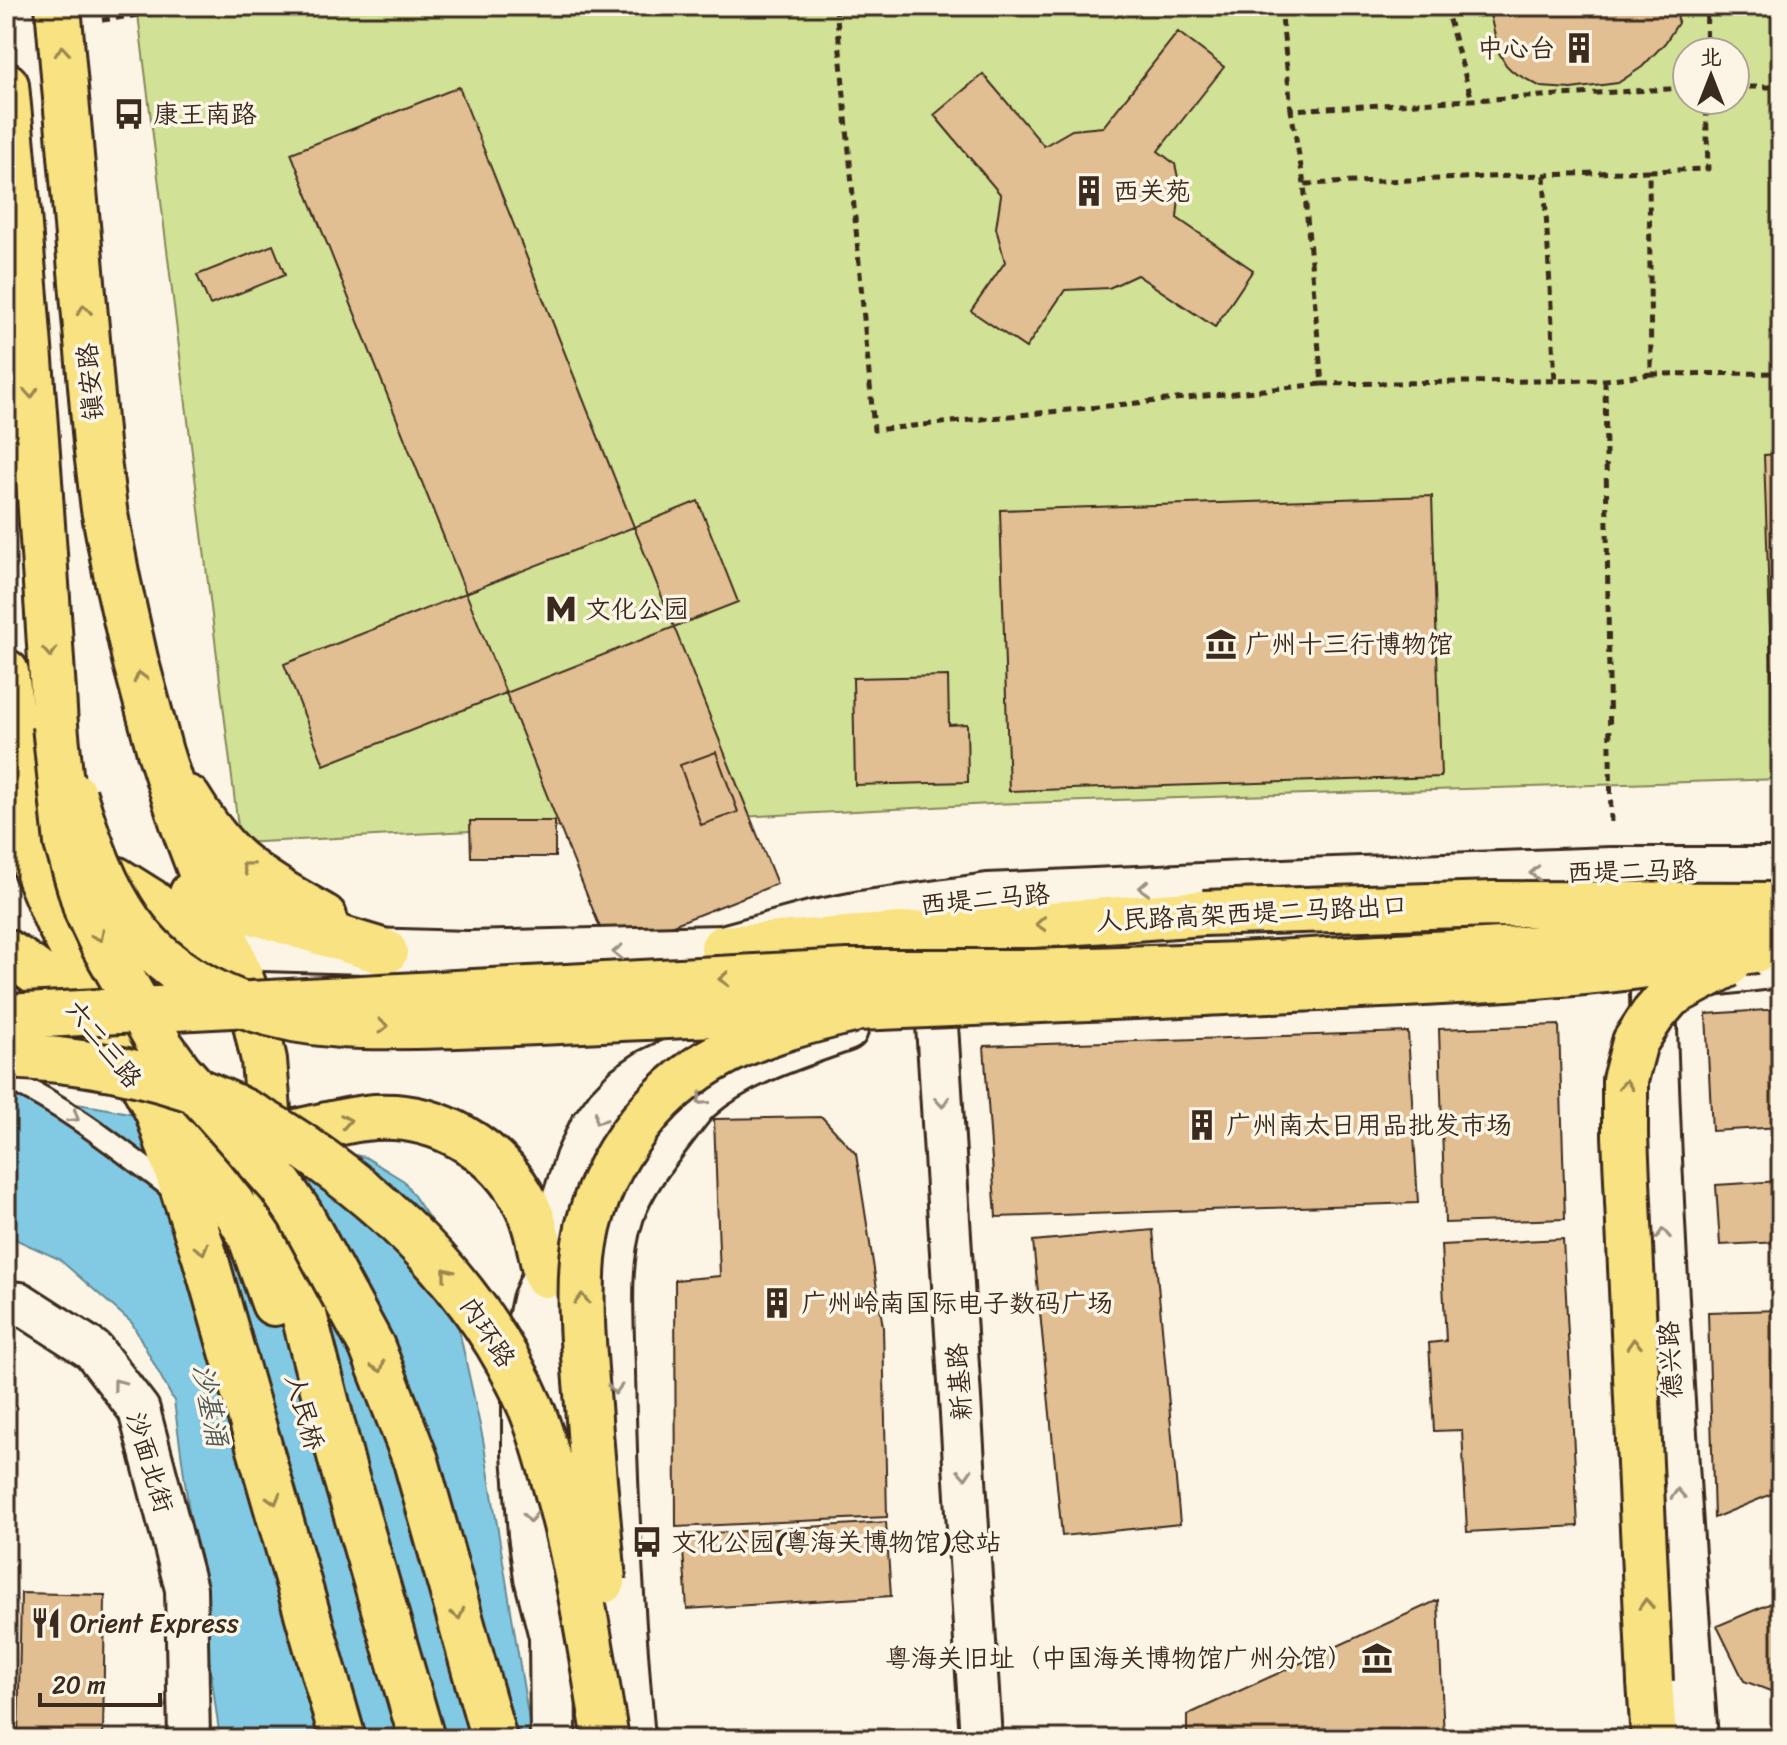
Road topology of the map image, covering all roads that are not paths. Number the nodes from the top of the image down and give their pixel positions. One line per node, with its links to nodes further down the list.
1 (59, 15): 5 (main road, 镇安路, one-way to 1)
2 (6, 85): 4 (main road, one-way to 4)
3 (6, 672): 6 (main road)
4 (55, 725): 21 (main road, one-way to 21, bridge); 29 (main road, one-way to 29, bridge)
5 (160, 752): 9 (main road, 人民桥); 17 (main road, one-way to 5)
6 (20, 860): 9 (main road); 13 (main road); 25 (main road)
7 (1781, 870): 14 (main road, 西堤二马路, one-way to 14)
8 (1781, 881): 11 (main road)
9 (211, 899): 13 (main road, 人民桥); 17 (main road)
10 (1781, 905): 14 (main road, 人民路高架西堤二马路出口, one-way to 14, bridge)
11 (1557, 927): 14 (main road); 19 (main road)
12 (1781, 930): 20 (main road, one-way to 20, bridge)
13 (214, 946): 17 (main road, 西堤二马路); 25 (main road); 26 (main road, 人民桥)
14 (723, 948): 17 (main road, 西堤二马路, one-way to 17)
15 (1781, 948): 21 (main road, bridge); 41 (main road, one-way to 15, bridge)
16 (6, 952): 25 (main road, 六二三路)
17 (385, 952)
18 (1781, 965): 19 (main road)
19 (1653, 980): 22 (main road); 42 (main road, 德兴路, one-way to 19)
20 (6, 1017): 29 (main road, bridge)
21 (850, 1020): 22 (main road); 28 (main road, one-way to 28); 38 (main road, one-way to 21, bridge); 39 (street, one-way to 39)
22 (937, 1025): 40 (street, 新基路, one-way to 40)
23 (6, 1056): 37 (main road, 内环路, one-way to 23, bridge)
24 (6, 1078): 27 (lane, one-way to 27)
25 (158, 1112): 27 (main road, 人民桥)
26 (270, 1137): 28 (main road, one-way to 28); 34 (main road, 人民桥)
27 (190, 1181): 32 (main road, one-way to 32); 33 (main road, 人民桥)
28 (546, 1275): 36 (main road)
29 (345, 1297): 35 (main road, one-way to 35)
30 (6, 1302): 31 (street, 沙面北街, one-way to 30)
31 (189, 1739)
32 (343, 1739)
33 (399, 1739)
34 (422, 1739)
35 (494, 1739)
36 (553, 1739)
37 (606, 1739)
38 (617, 1739)
39 (634, 1739)
40 (981, 1739)
41 (1654, 1739)
42 (1695, 1739)

